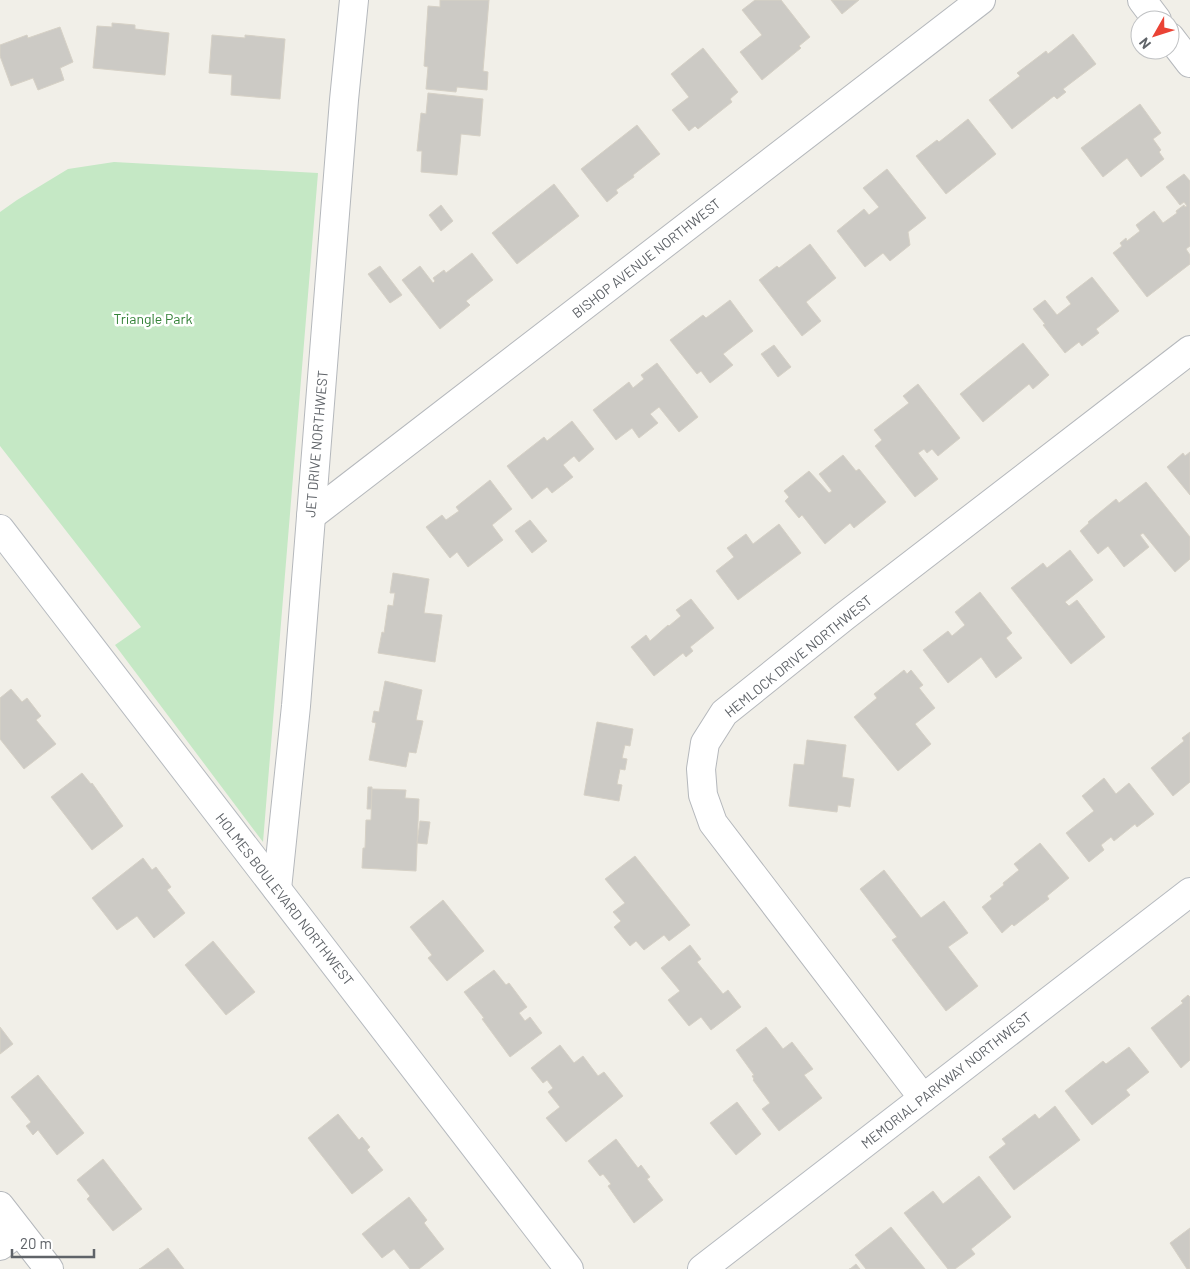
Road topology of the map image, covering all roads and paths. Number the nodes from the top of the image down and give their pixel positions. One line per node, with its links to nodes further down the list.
1 (354, 0): 6 (street, JET DRIVE NORTHWEST)
2 (981, 0): 6 (street, BISHOP AVENUE NORTHWEST)
3 (1180, 50): 4 (street)
4 (1190, 63)
5 (1190, 350): 10 (street, HEMLOCK DRIVE NORTHWEST)
6 (310, 516): 8 (street, JET DRIVE NORTHWEST)
7 (0, 529): 8 (street, HOLMES BOULEVARD NORTHWEST)
8 (277, 889): 14 (street, HOLMES BOULEVARD NORTHWEST)
9 (1190, 892): 10 (street, MEMORIAL PARKWAY NORTHWEST)
10 (923, 1098): 15 (street, MEMORIAL PARKWAY NORTHWEST)
11 (0, 1206): 12 (street)
12 (10, 1238): 13 (street)
13 (49, 1269)
14 (569, 1269)
15 (702, 1269)

